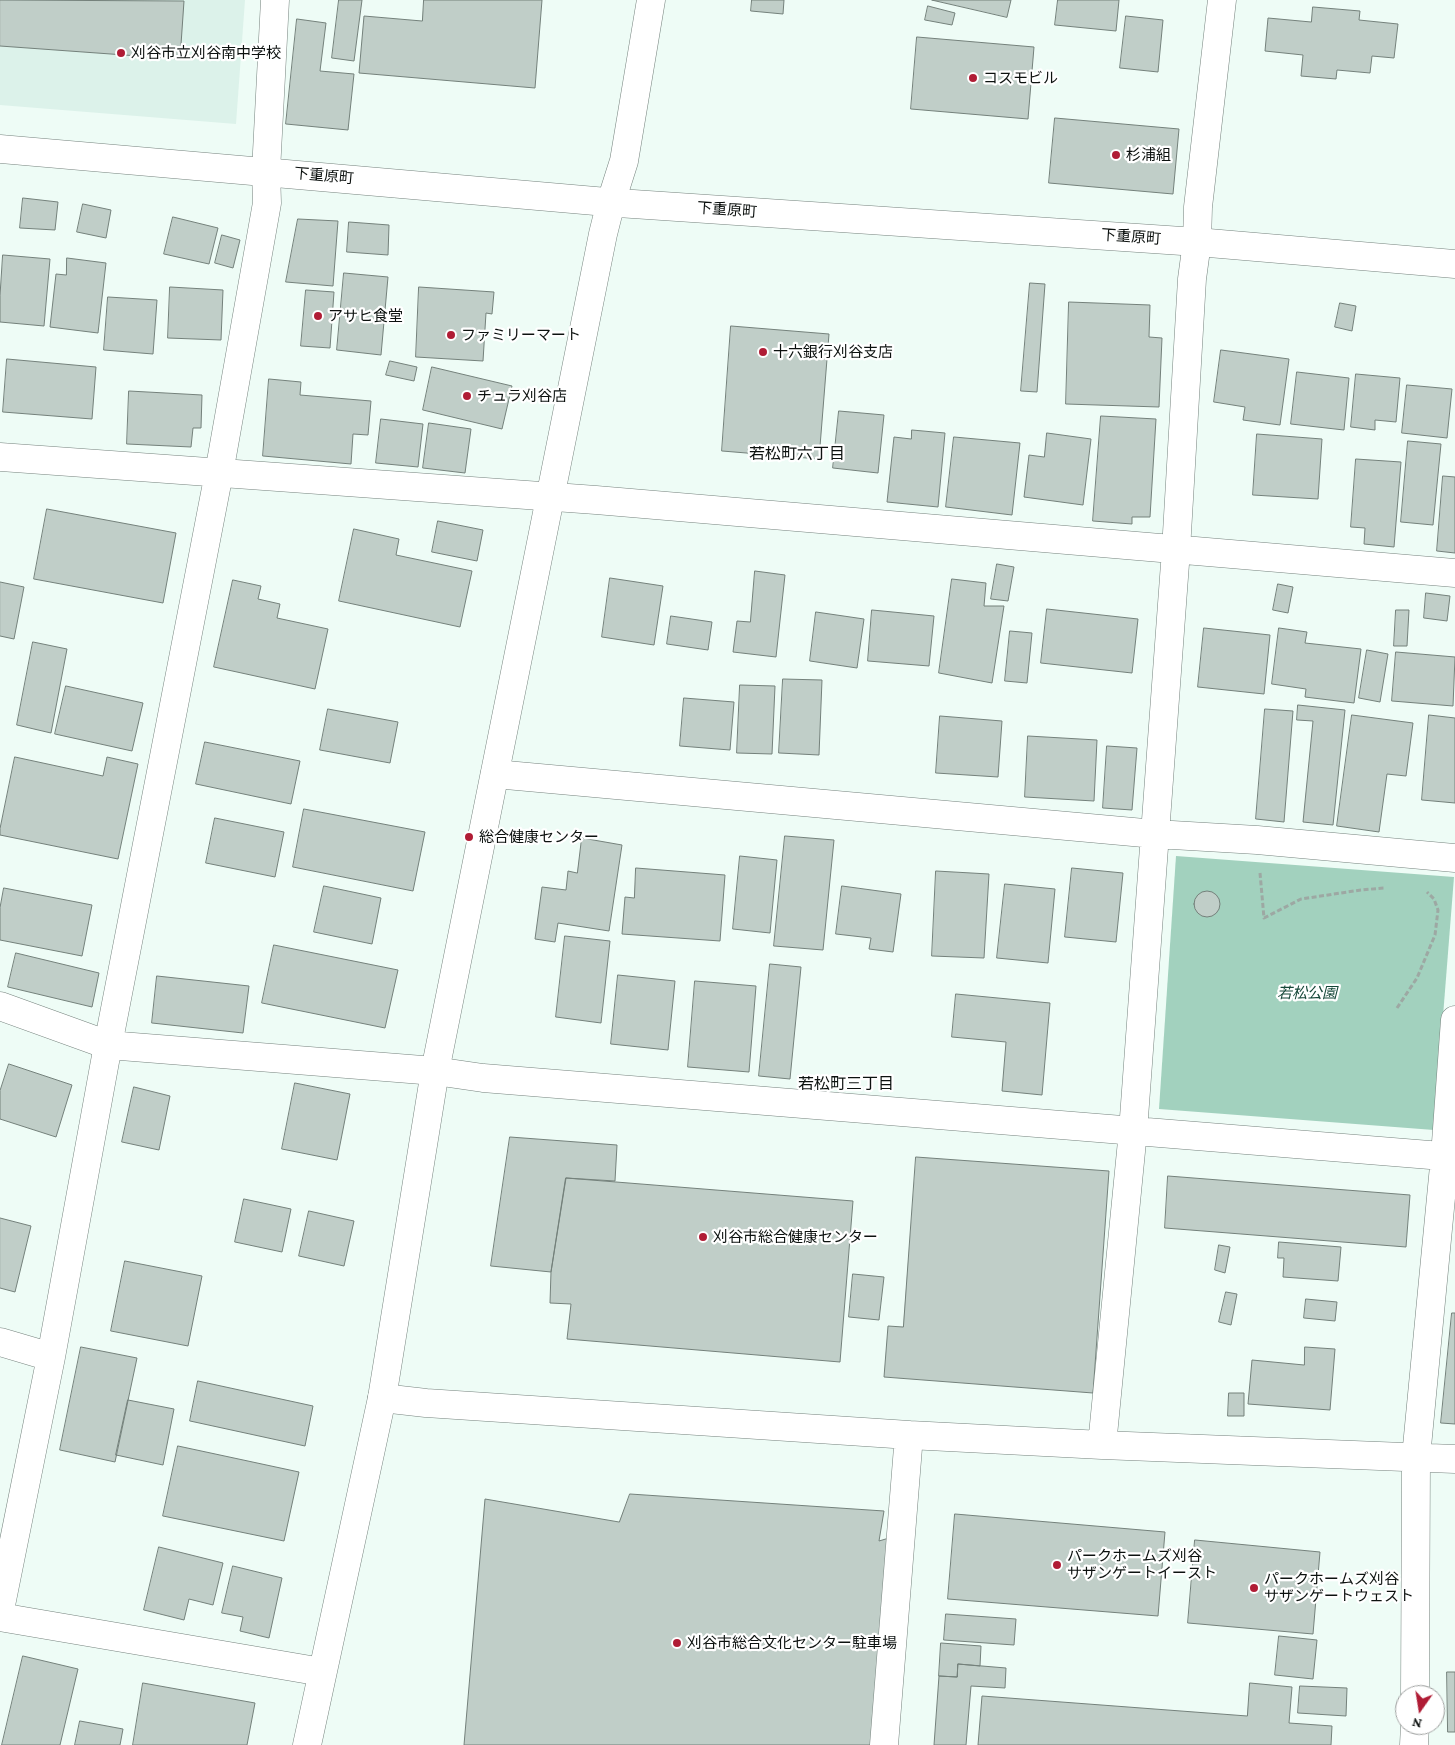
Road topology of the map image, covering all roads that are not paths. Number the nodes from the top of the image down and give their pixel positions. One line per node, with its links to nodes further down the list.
1 (275, 0): 5 (street)
2 (650, 0): 6 (street)
3 (1222, 0): 7 (street)
4 (0, 149): 5 (street, 下重原町)
5 (266, 171): 6 (street, 下重原町); 10 (street)
6 (611, 202): 7 (street, 下重原町); 11 (street)
7 (1196, 242): 8 (street, 下重原町); 12 (street)
8 (1455, 264)
9 (0, 457): 10 (street)
10 (219, 473): 11 (street); 19 (street)
11 (551, 497): 12 (street); 14 (street)
12 (1176, 550): 13 (street); 15 (street)
13 (1455, 573)
14 (496, 774): 15 (street); 20 (street)
15 (1155, 834): 16 (street); 21 (street)
16 (1450, 858)
17 (0, 1006): 19 (street)
18 (1455, 1020): 22 (street)
19 (108, 1045): 20 (street); 24 (street)
20 (435, 1071): 21 (street); 25 (street)
21 (1133, 1131): 22 (street); 27 (street)
22 (1450, 1156): 28 (street)
23 (0, 1342): 24 (street)
24 (51, 1357): 30 (street)
25 (382, 1398): 26 (street); 32 (street)
26 (909, 1435): 27 (street); 35 (street)
27 (1102, 1446): 28 (street)
28 (1416, 1456): 29 (street); 33 (street)
29 (1455, 1459)
30 (0, 1610)
31 (0, 1617): 32 (street)
32 (322, 1672): 34 (street)
33 (1415, 1685)
34 (307, 1745)
35 (884, 1745)

